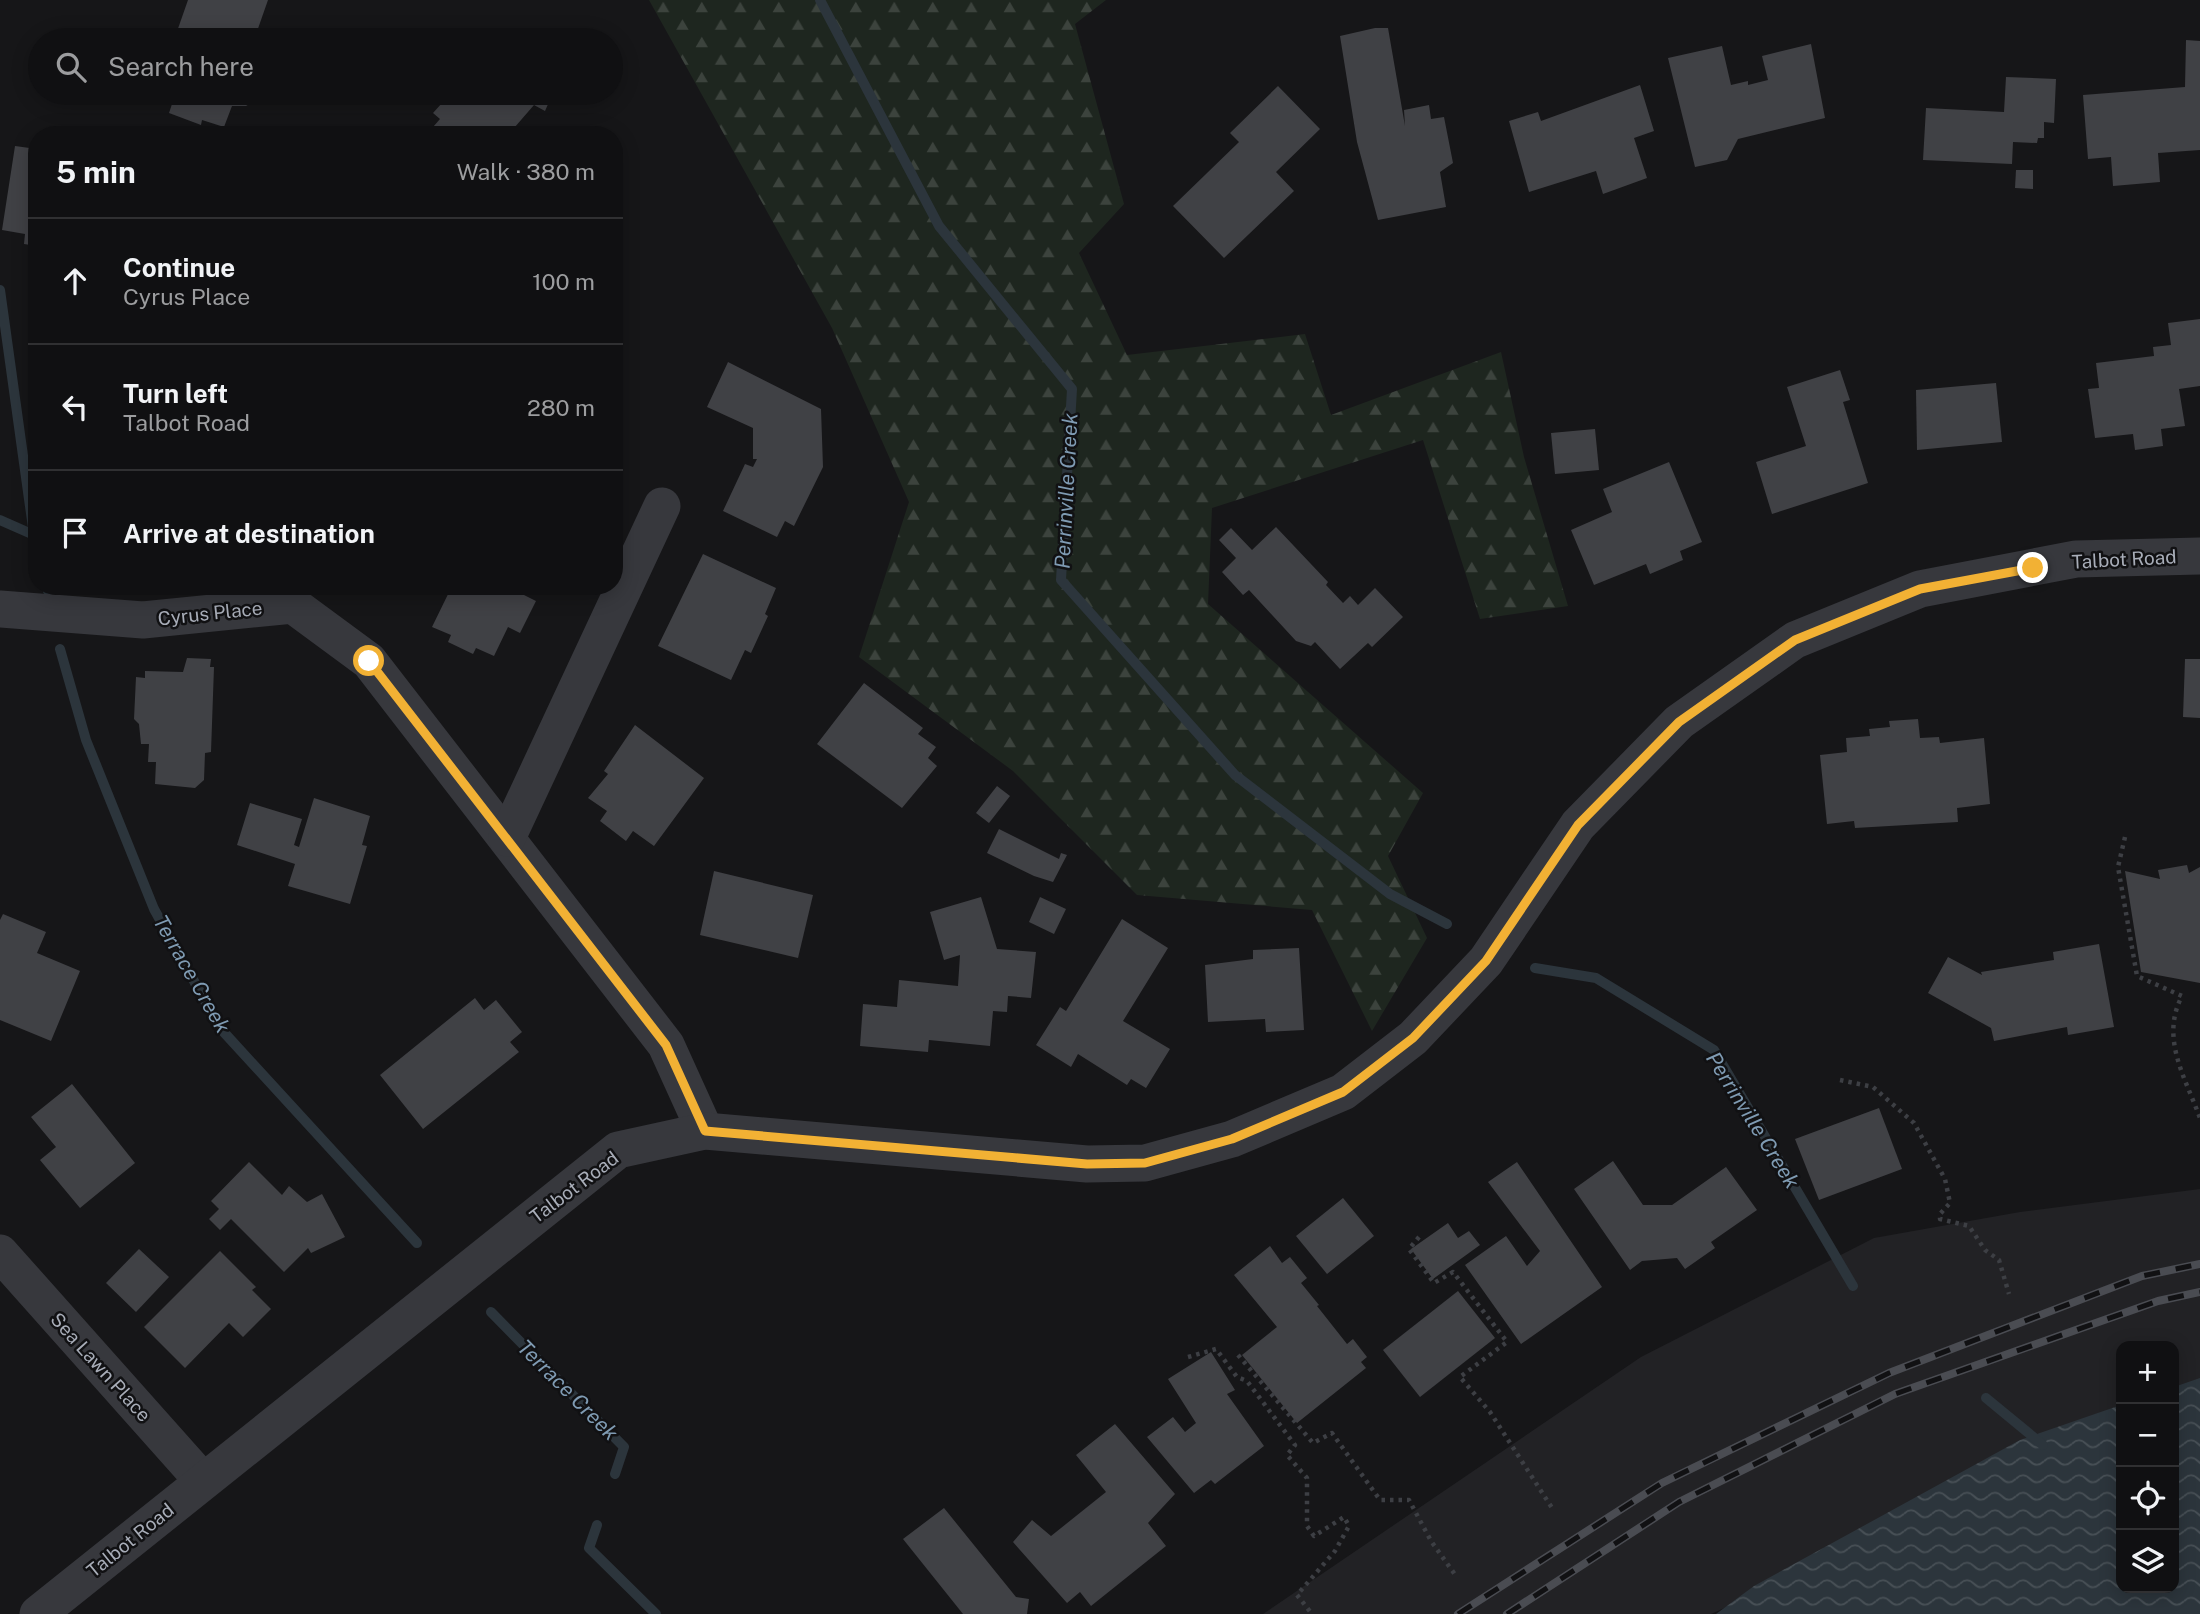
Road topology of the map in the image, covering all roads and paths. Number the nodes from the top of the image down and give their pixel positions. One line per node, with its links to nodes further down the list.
1 (662, 506): 3 (street)
2 (2200, 556): 11 (street, Talbot Road)
3 (623, 589)
4 (620, 595): 8 (street)
5 (290, 596): 6 (street, Cyrus Place); 8 (street, Cyrus Place)
6 (0, 609)
7 (2125, 837): 10 (path)
8 (506, 838): 11 (street, Cyrus Place)
9 (1840, 1080): 14 (path)
10 (2200, 1118)
11 (705, 1131): 17 (street, Talbot Road)
12 (1419, 1237): 18 (path)
13 (0, 1253): 17 (street, Sea Lawn Place)
14 (2009, 1294)
15 (1238, 1354): 19 (path)
16 (1188, 1357): 21 (path)
17 (203, 1481): 20 (street, Talbot Road)
18 (1554, 1511)
19 (1456, 1576)
20 (38, 1614)
21 (1312, 1614)

